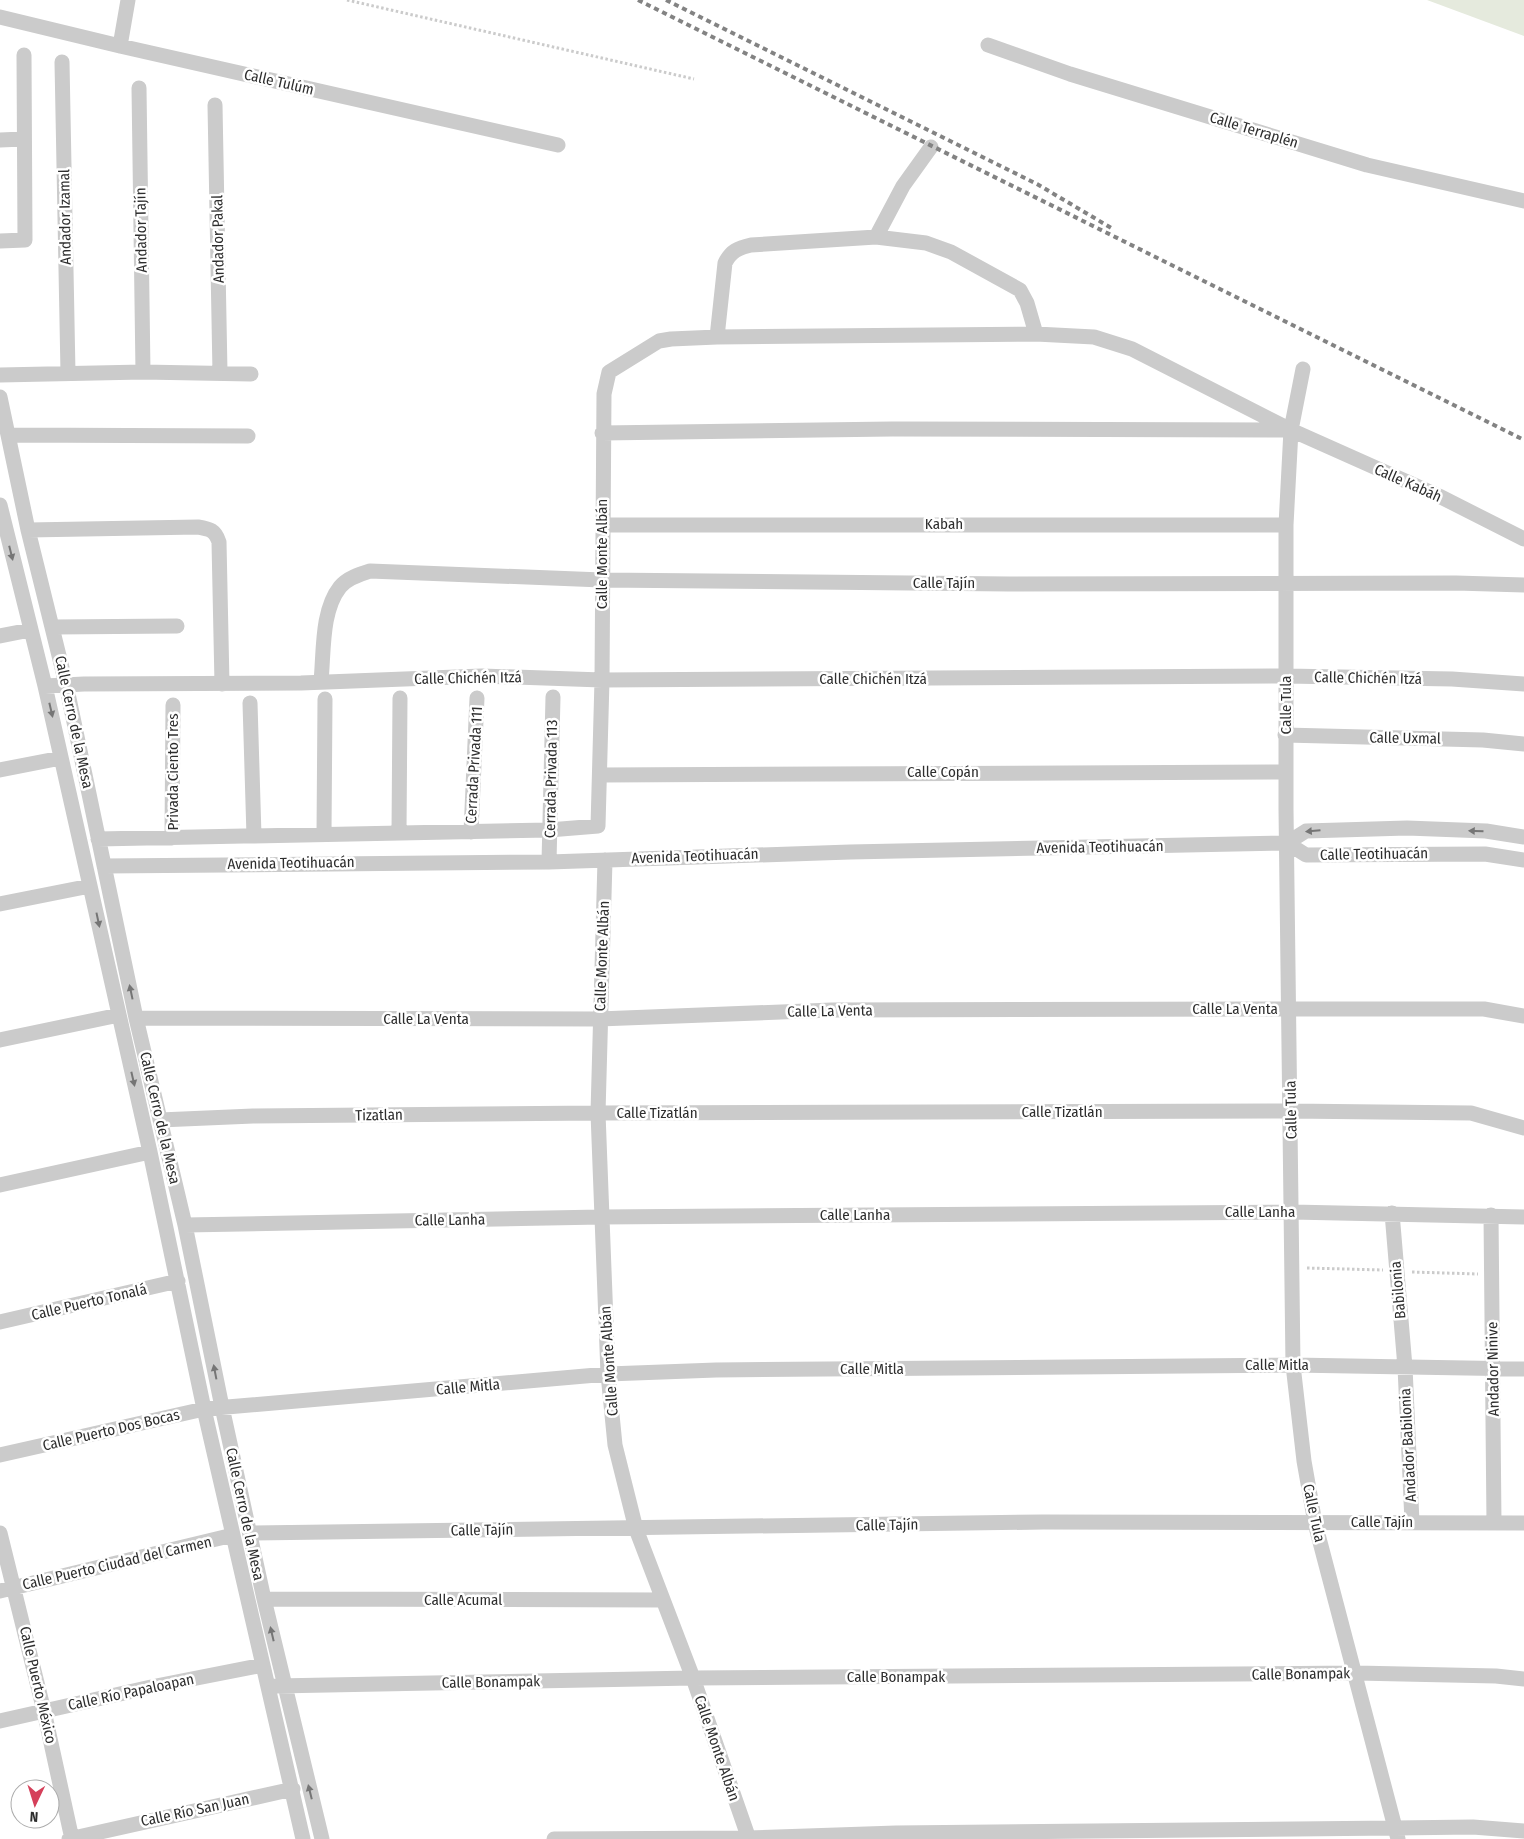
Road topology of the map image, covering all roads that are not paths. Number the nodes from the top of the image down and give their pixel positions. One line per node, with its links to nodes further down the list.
1 (128, 0): 4 (street)
2 (0, 16): 4 (street, Calle Tulúm)
3 (988, 45): 13 (street, Calle Terraplén)
4 (120, 46): 11 (street, Calle Tulúm)
5 (24, 55): 9 (street)
6 (62, 62): 21 (street, Andador Izamal)
7 (139, 88): 19 (street, Andador Tajín)
8 (215, 105): 22 (street, Andador Pakal)
9 (23, 139): 10 (street); 15 (street)
10 (0, 140)
11 (558, 145)
12 (931, 147): 14 (street)
13 (1524, 201)
14 (876, 237): 16 (street); 17 (street)
15 (0, 241)
16 (1036, 334): 17 (street, Calle Kabáh); 26 (street, Calle Kabáh)
17 (717, 337): 20 (street, Calle Kabáh)
18 (1304, 369): 26 (street, Calle Tula)
19 (143, 372): 21 (street); 22 (street)
20 (609, 372): 27 (street, Calle Monte Albán)
21 (68, 373): 24 (street)
22 (220, 373): 23 (street)
23 (251, 374)
24 (0, 375)
25 (0, 397): 28 (street, Calle Cerro de la Mesa)
26 (1291, 430): 27 (street); 32 (street, Calle Tula); 34 (street, Calle Kabáh)
27 (602, 433): 31 (street, Calle Monte Albán)
28 (8, 435): 29 (street); 33 (street, Calle Cerro de la Mesa)
29 (248, 436)
30 (0, 505): 40 (street, Calle Cerro de la Mesa, one-way to 40)
31 (603, 525): 32 (street, Kabah); 35 (street, Calle Monte Albán)
32 (1286, 525): 36 (street, Calle Tula)
33 (28, 530): 39 (street, Calle Cerro de la Mesa); 46 (street)
34 (1524, 538)
35 (602, 580): 36 (street, Calle Tajín); 43 (street, Calle Monte Albán); 44 (street, Calle Tajín)
36 (1286, 583): 37 (street); 42 (street, Calle Tula)
37 (1524, 585)
38 (177, 626): 39 (street)
39 (54, 627): 45 (street, Calle Cerro de la Mesa)
40 (30, 630): 41 (street); 48 (street, Calle Cerro de la Mesa)
41 (0, 636)
42 (1286, 676): 43 (street, Calle Chichén Itzá); 47 (street, Calle Chichén Itzá); 55 (street, Calle Tula)
43 (602, 680): 44 (street, Calle Chichén Itzá); 60 (street, Calle Monte Albán)
44 (321, 681): 46 (street, Calle Chichén Itzá)
45 (66, 684): 46 (street, Calle Chichén Itzá); 48 (street, Calle Chichén Itzá); 68 (street, Calle Cerro de la Mesa)
46 (222, 684)
47 (1524, 684)
48 (45, 686): 57 (street, Calle Cerro de la Mesa, one-way to 57)
49 (553, 697): 61 (street, Cerrada Privada 113)
50 (400, 698): 63 (street)
51 (477, 698): 62 (street, Cerrada Privada 111)
52 (325, 699): 64 (street)
53 (250, 702): 65 (street)
54 (173, 706): 67 (street, Privada Ciento Tres)
55 (1285, 735): 56 (street, Calle Uxmal); 59 (street, Calle Tula)
56 (1524, 744)
57 (61, 758): 58 (street); 75 (street, Calle Cerro de la Mesa)
58 (0, 770)
59 (1286, 772): 60 (street, Calle Copán); 69 (street, Calle Tula)
60 (601, 774): 61 (street, Calle Monte Albán)
61 (549, 830): 62 (street); 72 (street, Cerrada Privada 113)
62 (471, 832): 63 (street)
63 (399, 833): 64 (street)
64 (324, 834): 65 (street)
65 (259, 836): 67 (street); 73 (street)
66 (1524, 837): 69 (street, Calle Teotihuacán, one-way to 69)
67 (172, 838): 68 (street)
68 (98, 840): 74 (street, Calle Cerro de la Mesa)
69 (1287, 843): 70 (street, Avenida Teotihuacán); 71 (street, Calle Teotihuacán); 77 (street, Calle Tula)
70 (605, 860): 72 (street, Avenida Teotihuacán); 81 (street, Calle Monte Albán)
71 (1524, 860)
72 (549, 862): 73 (street, Avenida Teotihuacán)
73 (264, 864): 74 (street, Avenida Teotihuacán)
74 (104, 866): 80 (street, Calle Cerro de la Mesa, one-way to 74)
75 (90, 886): 76 (street); 78 (street, Calle Cerro de la Mesa, one-way to 78)
76 (0, 904)
77 (1290, 1008): 79 (street, Calle La Venta); 81 (street, Calle La Venta); 83 (street, Calle Tula)
78 (119, 1015): 82 (street); 87 (street, Calle Cerro de la Mesa, one-way to 87)
79 (1524, 1016)
80 (136, 1018): 81 (street, Calle La Venta); 85 (street, Calle Cerro de la Mesa)
81 (600, 1019): 84 (street, Calle Monte Albán)
82 (0, 1040)
83 (1290, 1112): 84 (street, Calle Tizatlán); 86 (street, Calle Tizatlán); 89 (street, Calle Tula)
84 (598, 1113): 85 (street, Tizatlan); 92 (street, Calle Monte Albán)
85 (160, 1120): 94 (street, Calle Cerro de la Mesa)
86 (1524, 1128)
87 (150, 1152): 88 (street); 95 (street, Calle Cerro de la Mesa)
88 (0, 1185)
89 (1292, 1212): 90 (street, Calle Lanha); 92 (street, Calle Lanha); 97 (street, Calle Tula)
90 (1392, 1213): 91 (street, Calle Lanha); 98 (street, Babilonia)
91 (1491, 1215): 93 (street, Calle Lanha); 99 (street, Andador Ninive)
92 (601, 1217): 94 (street, Calle Lanha); 101 (street, Calle Monte Albán)
93 (1524, 1217)
94 (185, 1225): 102 (street, Calle Cerro de la Mesa, one-way to 94)
95 (178, 1281): 96 (street, Calle Puerto Tonalá); 103 (street, Calle Cerro de la Mesa)
96 (0, 1322)
97 (1293, 1365): 98 (street, Calle Mitla); 101 (street, Calle Mitla); 107 (street, Calle Tula)
98 (1405, 1367): 99 (street, Calle Mitla); 105 (street, Andador Babilonia)
99 (1493, 1367): 100 (street, Calle Mitla); 106 (street, Andador Ninive)
100 (1524, 1369)
101 (608, 1374): 102 (street, Calle Mitla); 109 (street, Calle Monte Albán)
102 (222, 1407): 103 (street, Calle Puerto Dos Bocas); 111 (street, Calle Cerro de la Mesa)
103 (204, 1409): 104 (street, Calle Puerto Dos Bocas); 112 (street, Calle Cerro de la Mesa)
104 (0, 1455)
105 (1412, 1522): 106 (street, Calle Tajín); 107 (street, Calle Tajín)
106 (1494, 1522): 108 (street, Calle Tajín)
107 (1315, 1523): 109 (street, Calle Tajín); 117 (street, Calle Tula)
108 (1524, 1523)
109 (636, 1529): 111 (street, Calle Tajín); 115 (street, Calle Monte Albán)
110 (0, 1533): 113 (street, Calle Puerto México)
111 (250, 1533): 114 (street, Calle Cerro de la Mesa)
112 (233, 1536): 113 (street, Calle Puerto Ciudad del Carmen); 116 (street, Calle Cerro de la Mesa)
113 (7, 1589): 122 (street, Calle Puerto México)
114 (264, 1599): 115 (street, Calle Acumal); 120 (street, Calle Cerro de la Mesa, one-way to 114)
115 (662, 1600): 118 (street, Calle Monte Albán)
116 (263, 1666): 121 (street, Calle Cerro de la Mesa); 122 (street, Calle Río Papaloapan)
117 (1356, 1673): 118 (street, Calle Bonampak); 119 (street, Calle Bonampak); 126 (street, Calle Tula)
118 (693, 1678): 120 (street, Calle Bonampak); 127 (street, Calle Monte Albán)
119 (1524, 1679)
120 (284, 1685): 121 (street, Calle Bonampak); 130 (street, Calle Cerro de la Mesa, one-way to 120)
121 (268, 1686): 124 (street, Calle Cerro de la Mesa)
122 (44, 1712): 123 (street, Calle Río Papaloapan); 128 (street, Calle Puerto México)
123 (0, 1721)
124 (293, 1789): 128 (street, Calle Río San Juan); 129 (street, Calle Cerro de la Mesa)
125 (1524, 1831): 126 (street)
126 (1397, 1833): 127 (street)
127 (749, 1838): 131 (street)
128 (71, 1839)
129 (303, 1839)
130 (322, 1839)
131 (554, 1839)

